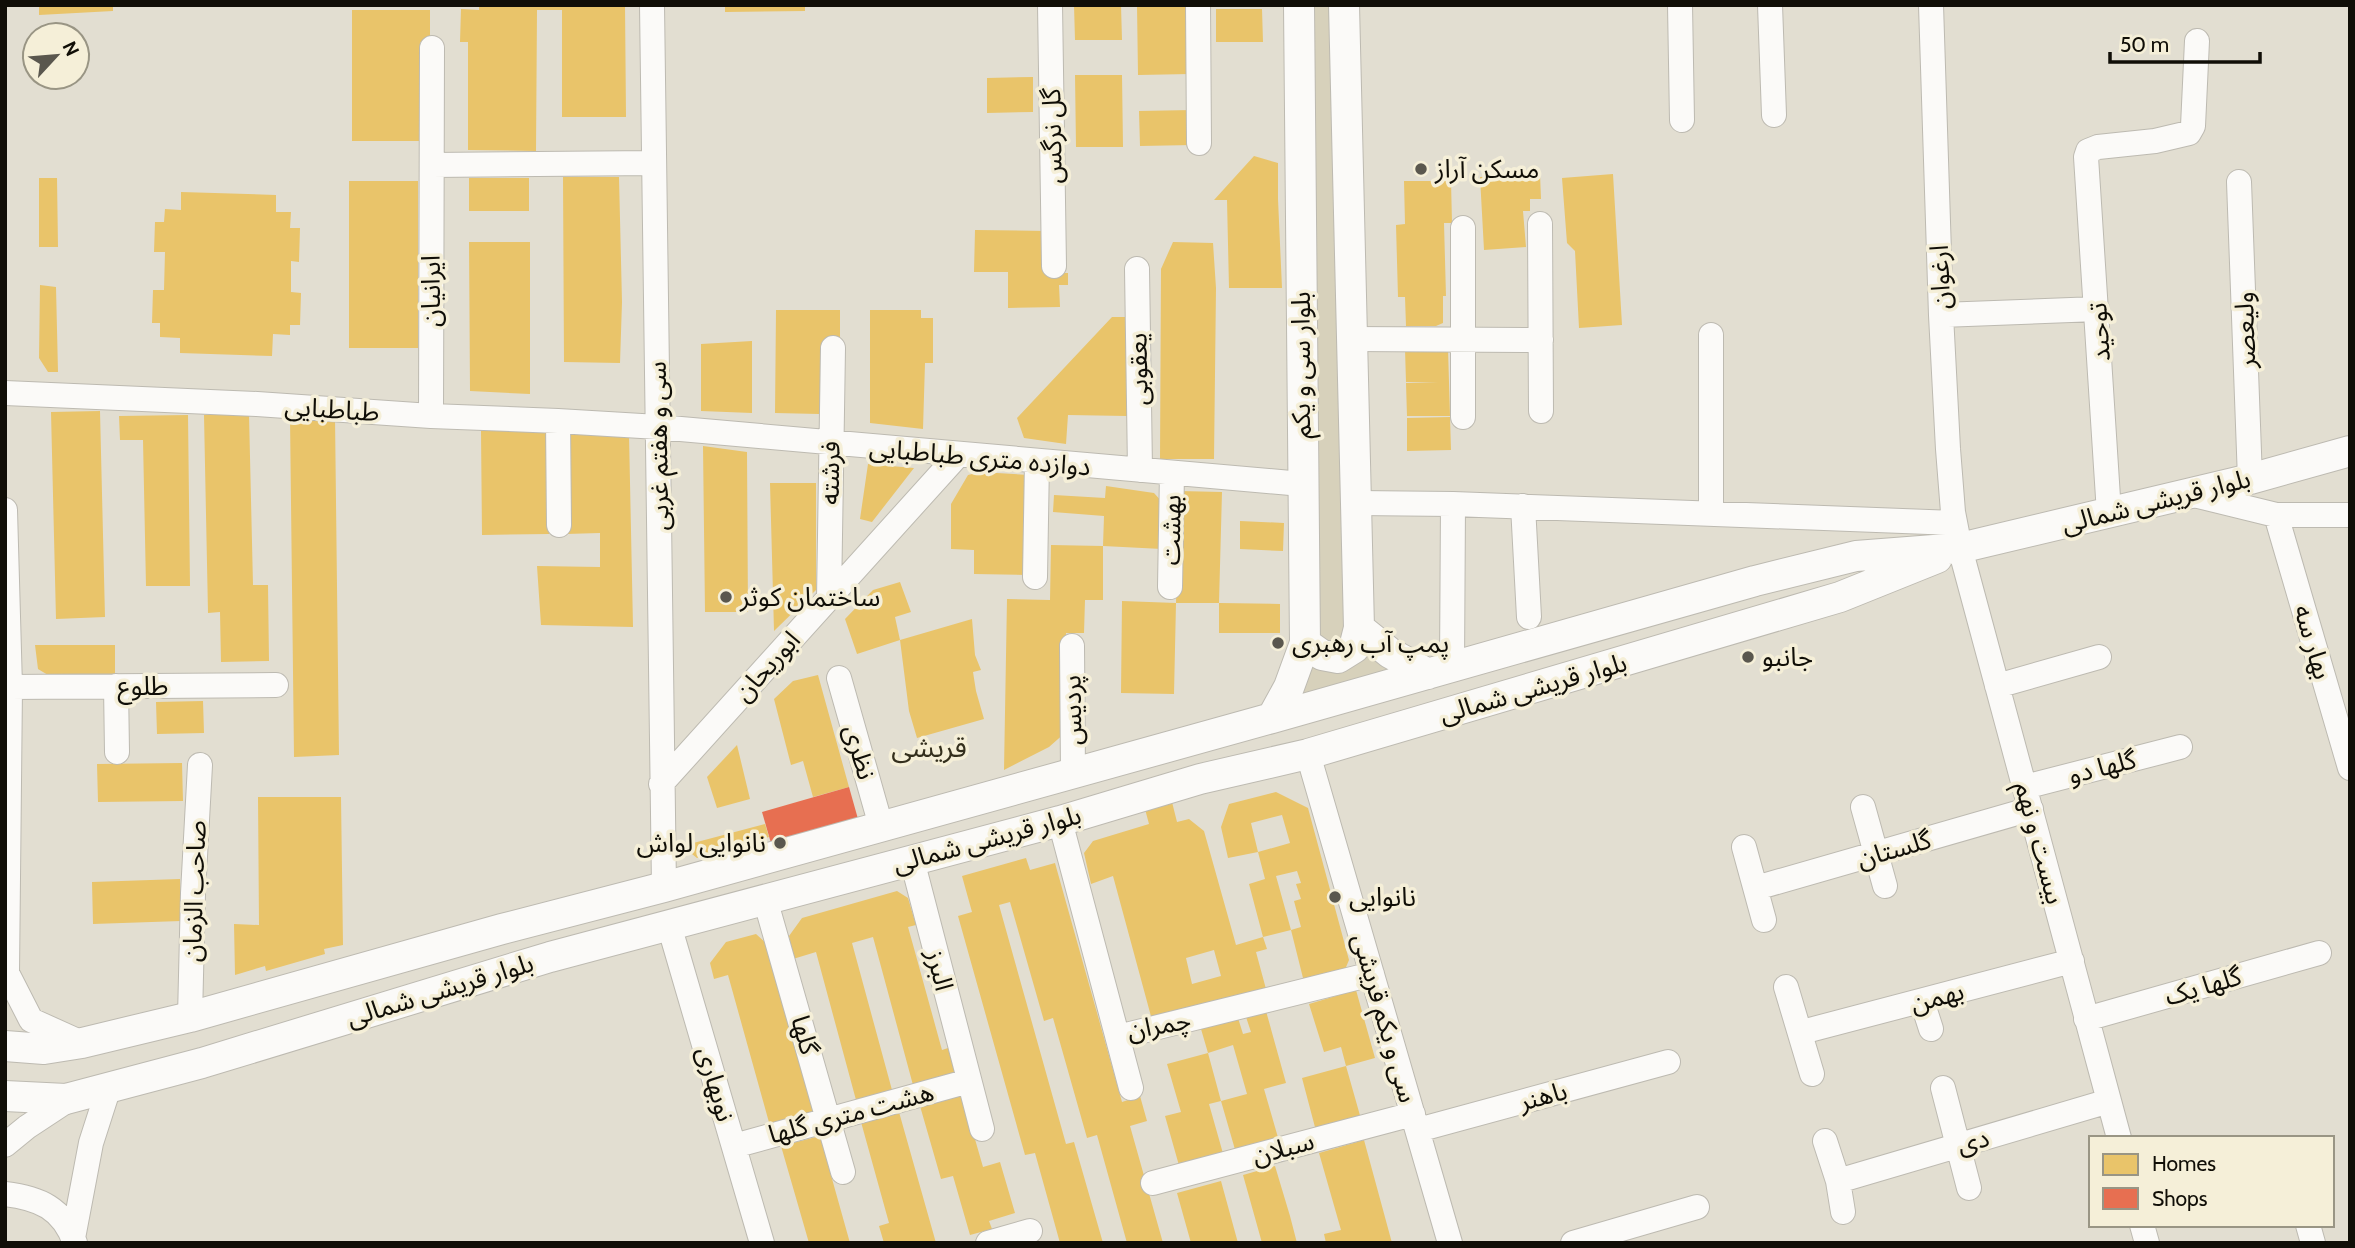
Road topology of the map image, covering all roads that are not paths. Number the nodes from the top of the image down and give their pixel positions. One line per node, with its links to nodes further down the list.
1 (652, 5): 14 (street, سی و هفتم غربی)
2 (1050, 5): 19 (street, گل نرگس)
3 (1198, 5): 13 (street)
4 (1298, 5): 41 (main road, بلوار سی و یکم)
5 (1344, 5): 24 (main road, بلوار سی و یکم)
6 (1680, 5): 12 (street)
7 (1770, 5): 11 (street)
8 (1931, 5): 22 (street, ارغوان)
9 (2197, 40): 21 (street, توحید)
10 (432, 48): 15 (street, ایرانیان)
11 (1774, 115)
12 (1682, 120)
13 (1199, 143)
14 (654, 163): 15 (street); 33 (street, سی و هفتم غربی)
15 (432, 165): 30 (street, ایرانیان)
16 (2239, 182): 40 (street, ولیعصر)
17 (1540, 224): 26 (street)
18 (1463, 228): 25 (street)
19 (1054, 266)
20 (1137, 269): 38 (street, یعقوبی)
21 (2097, 309): 22 (street); 47 (street, توحید)
22 (1941, 315): 53 (street, ارغوان)
23 (1711, 335): 48 (street)
24 (1353, 339): 25 (street); 43 (main road, بلوار سی و یکم)
25 (1463, 340): 26 (street); 31 (street)
26 (1541, 340): 29 (street)
27 (833, 348): 34 (street, فرشته)
28 (5, 393): 30 (street, طباطبایی)
29 (1541, 411)
30 (431, 416): 32 (street, طباطبایی)
31 (1463, 417)
32 (558, 421): 33 (street, طباطبایی); 52 (street)
33 (658, 428): 34 (street, دوازده متری طباطبایی); 77 (street, سی و هفتم غربی)
34 (830, 444): 36 (street, دوازده متری طباطبایی); 58 (street, فرشته)
35 (2350, 451): 40 (main road, بلوار قریشی شمالی)
36 (958, 455): 37 (street, دوازده متری طباطبایی); 58 (street, ابوریحان)
37 (1037, 462): 38 (street, دوازده متری طباطبایی); 55 (street)
38 (1139, 470): 39 (street, دوازده متری طباطبایی)
39 (1172, 473): 41 (street, دوازده متری طباطبایی); 56 (street, بهشت)
40 (2250, 479): 42 (main road, بلوار قریشی شمالی)
41 (1302, 484): 61 (main road, بلوار سی و یکم)
42 (2190, 494): 47 (main road, بلوار قریشی شمالی); 49 (street)
43 (1357, 503): 44 (street); 60 (main road, بلوار سی و یکم)
44 (1453, 504): 45 (street); 64 (street)
45 (1523, 506): 48 (street); 59 (street)
46 (5, 510): 69 (street)
47 (2109, 513): 53 (main road, بلوار قریشی شمالی)
48 (1711, 514): 51 (street)
49 (2276, 515): 50 (street); 75 (street, بهار سه)
50 (2350, 515)
51 (1829, 519): 53 (street); 54 (street)
52 (559, 525)
53 (1958, 535): 54 (main road, بلوار قریشی شمالی); 57 (main road, بلوار قریشی شمالی); 68 (street, بیست و نهم)
54 (1840, 559): 57 (main road); 64 (main road, بلوار قریشی شمالی)
55 (1035, 577)
56 (1170, 587)
57 (1851, 594): 73 (main road, بلوار قریشی شمالی)
58 (829, 598): 77 (street, ابوریحان)
59 (1529, 617)
60 (1359, 628): 61 (main road); 64 (main road)
61 (1305, 643): 70 (main road, بلوار سی و یکم)
62 (1072, 646): 76 (street, پردیس)
63 (2099, 657): 68 (street)
64 (1440, 670): 70 (main road, بلوار قریشی شمالی)
65 (839, 678): 81 (street, نظری)
66 (276, 685): 67 (street, طلوع)
67 (116, 686): 69 (street, طلوع); 72 (street)
68 (1997, 686): 78 (street, بیست و نهم)
69 (10, 687): 97 (street)
70 (1272, 718): 76 (main road, بلوار قریشی شمالی)
71 (2180, 747): 78 (street, گلها دو)
72 (117, 752)
73 (1308, 754): 80 (main road, بلوار قریشی شمالی); 98 (street, سی و یکم قریشی)
74 (200, 765): 101 (street, صاحب الزمان)
75 (2350, 768)
76 (1073, 773): 81 (main road, بلوار قریشی شمالی)
77 (661, 784): 86 (street, سی و هفتم غربی)
78 (2028, 798): 83 (street, گلستان); 95 (street, بیست و نهم)
79 (1863, 807): 83 (street)
80 (1060, 821): 84 (main road, بلوار قریشی شمالی); 105 (street, چمران)
81 (881, 826): 86 (main road, بلوار قریشی شمالی)
82 (1744, 847): 87 (street)
83 (1875, 855): 85 (street); 87 (street, گلستان)
84 (912, 860): 88 (main road, بلوار قریشی شمالی); 110 (street, البرز)
85 (1885, 886)
86 (664, 887): 89 (main road, بلوار قریشی شمالی)
87 (1756, 888): 90 (street)
88 (765, 899): 91 (main road, بلوار قریشی شمالی); 117 (street, گلها)
89 (541, 918): 92 (main road, بلوار قریشی شمالی); 94 (main road)
90 (1764, 920)
91 (669, 925): 94 (main road, بلوار قریشی شمالی); 124 (street, نوبهاری)
92 (502, 929): 96 (main road); 101 (main road, بلوار قریشی شمالی)
93 (2319, 953): 102 (street, گلها یک)
94 (550, 957): 96 (main road, بلوار قریشی شمالی)
95 (2072, 961): 100 (street, بهمن); 102 (street, بیست و نهم)
96 (515, 968): 111 (main road, بلوار قریشی شمالی)
97 (6, 974): 106 (street)
98 (1372, 974): 105 (street, چمران); 118 (street, سی و یکم قریشی)
99 (1786, 987): 104 (street)
100 (1922, 1000): 103 (street); 104 (street, بهمن)
101 (190, 1017): 106 (main road, بلوار قریشی شمالی)
102 (2086, 1019): 116 (street, بیست و نهم)
103 (1931, 1029)
104 (1802, 1032): 109 (street)
105 (1118, 1037): 112 (street)
106 (82, 1043): 107 (main road, بلوار قریشی شمالی)
107 (5, 1046)
108 (1668, 1062): 118 (street, باهنر)
109 (1812, 1074)
110 (969, 1081): 117 (street, هشت متری گلها); 119 (street, البرز)
111 (109, 1087): 115 (main road, بلوار قریشی شمالی); 133 (street)
112 (1131, 1088)
113 (1943, 1088): 123 (street)
114 (5, 1096): 115 (main road, بلوار قریشی شمالی)
115 (71, 1097): 122 (street)
116 (2109, 1101): 120 (street, بیست و نهم); 123 (street, دی)
117 (829, 1119): 124 (street, هشت متری گلها); 125 (street, گلها)
118 (1415, 1122): 127 (street, سبلان); 136 (street, سی و یکم قریشی)
119 (982, 1129)
120 (2118, 1136)
121 (1825, 1141): 126 (street)
122 (5, 1145)
123 (1958, 1145): 126 (street, دی); 128 (street)
124 (734, 1146): 134 (street, نوبهاری)
125 (843, 1172)
126 (1838, 1181): 131 (street)
127 (1153, 1183)
128 (1969, 1188)
129 (5, 1194): 133 (street)
130 (1697, 1207): 137 (street)
131 (1843, 1212)
132 (1030, 1231): 135 (street)
133 (74, 1241)
134 (762, 1243)
135 (988, 1243)
136 (1450, 1243)
137 (1573, 1243)

